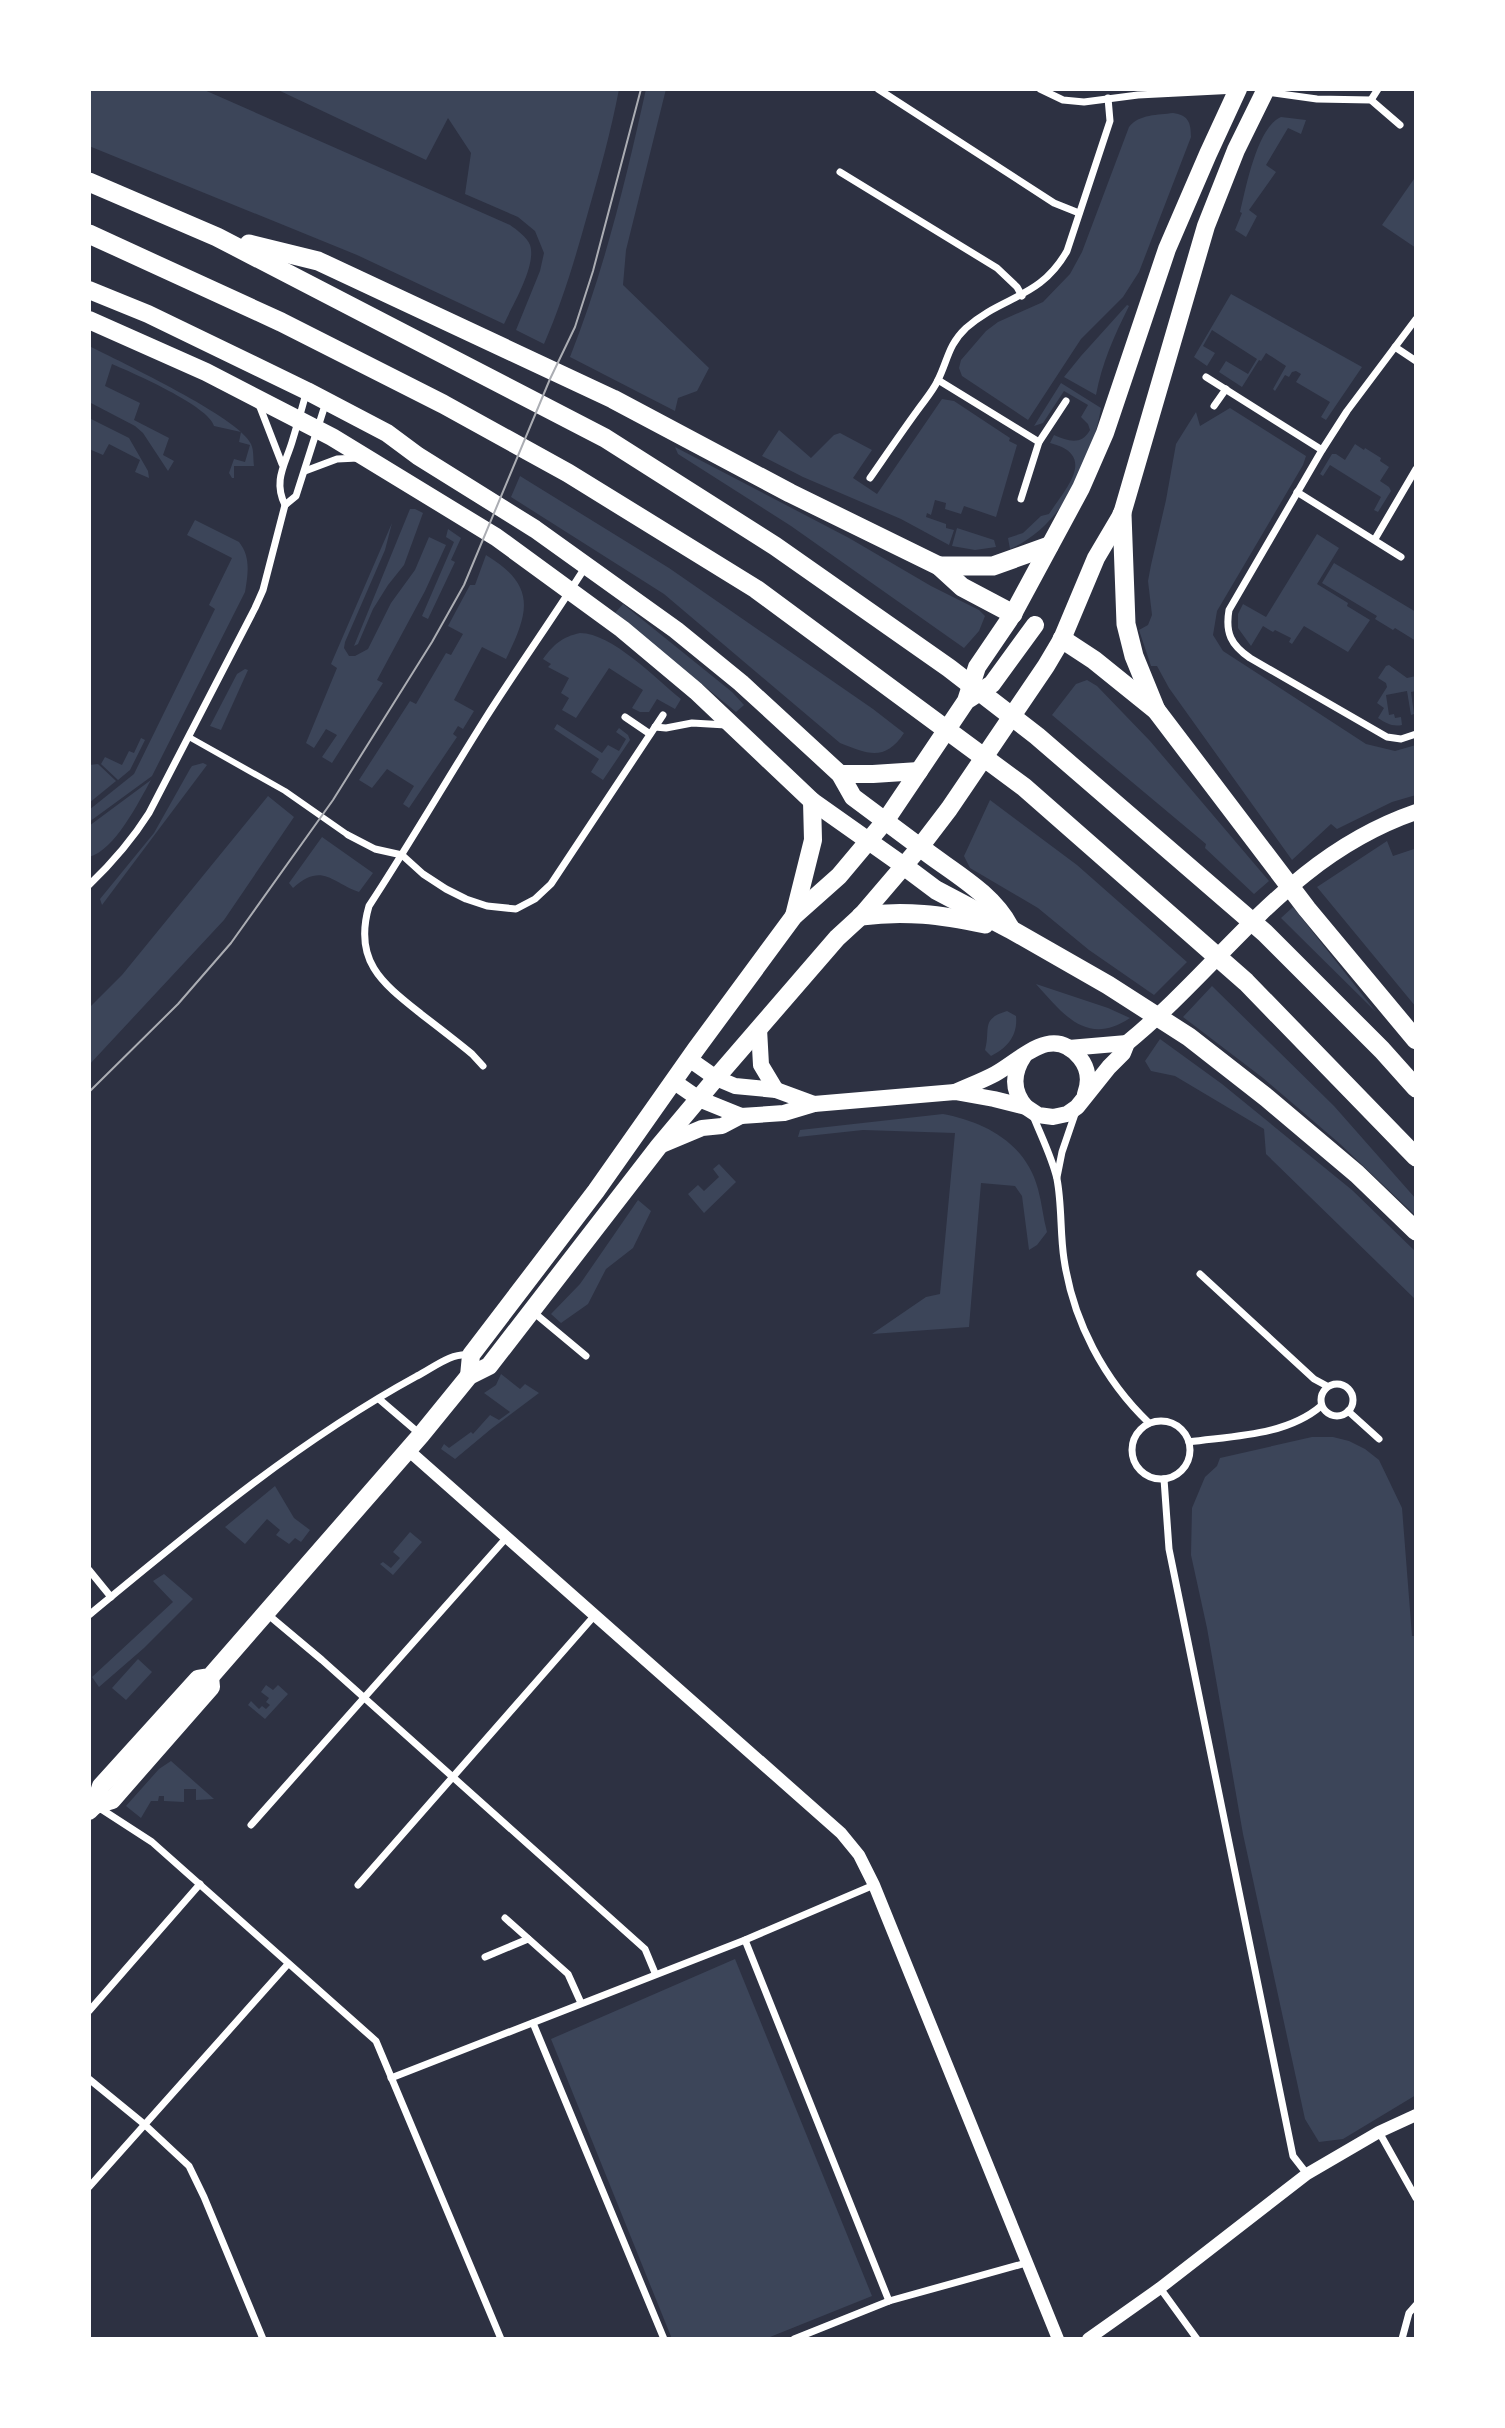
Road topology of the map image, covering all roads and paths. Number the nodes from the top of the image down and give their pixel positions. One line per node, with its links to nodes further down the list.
1 (878, 89): 12 (street)
2 (1040, 89): 7 (street)
3 (1378, 89): 8 (street)
4 (1238, 90): 5 (highway); 6 (street); 43 (highway)
5 (1265, 91): 8 (street); 41 (highway)
6 (1138, 92): 7 (street)
7 (1108, 99): 12 (street)
8 (1371, 100): 9 (street)
9 (1400, 125)
10 (840, 172): 16 (street)
11 (89, 182): 14 (highway)
12 (1079, 213): 16 (street)
13 (89, 234): 92 (highway)
14 (217, 237): 46 (highway); 83 (highway)
15 (89, 289): 24 (highway)
16 (1022, 296): 22 (street)
17 (1416, 319): 19 (street)
18 (89, 320): 25 (highway)
19 (1395, 347): 20 (street); 32 (street)
20 (1416, 361)
21 (1206, 376): 23 (street)
22 (939, 380): 31 (street); 37 (street)
23 (1226, 389): 28 (street); 32 (street)
24 (307, 391): 26 (highway); 29 (street)
25 (256, 398): 29 (highway); 34 (street)
26 (327, 401): 30 (street); 45 (highway)
27 (1066, 401): 31 (street)
28 (1214, 406)
29 (299, 420): 30 (highway); 34 (street)
30 (317, 429): 33 (highway); 36 (street)
31 (1039, 442): 39 (street)
32 (1322, 450): 38 (street)
33 (366, 458): 36 (street); 47 (highway)
34 (282, 464): 40 (street)
35 (1416, 469): 42 (street)
36 (305, 471): 40 (street)
37 (870, 478)
38 (1297, 492): 42 (street); 57 (street)
39 (1021, 499)
40 (285, 505): 58 (street)
41 (1122, 514): 50 (highway); 52 (highway)
42 (1375, 539): 44 (street)
43 (1049, 546): 46 (highway); 48 (highway)
44 (1401, 557)
45 (587, 565): 47 (street); 60 (highway)
46 (939, 566): 48 (highway)
47 (569, 592): 55 (highway); 67 (street)
48 (1013, 614): 49 (highway); 51 (highway)
49 (1035, 625): 50 (highway); 51 (highway)
50 (1062, 639): 52 (highway); 66 (highway)
51 (966, 701): 59 (highway)
52 (1156, 710): 76 (highway)
53 (663, 715): 56 (street)
54 (625, 717): 56 (street)
55 (734, 726): 56 (street); 61 (highway)
56 (653, 730): 67 (street)
57 (1416, 734)
58 (189, 737): 64 (street); 69 (street)
59 (919, 771): 60 (highway); 63 (highway)
60 (840, 774): 63 (highway)
61 (812, 801): 65 (highway); 71 (highway)
62 (1416, 812): 75 (main road)
63 (886, 820): 65 (highway); 66 (highway)
64 (348, 835): 67 (street)
65 (867, 841): 68 (highway); 71 (highway)
66 (920, 847): 68 (highway); 73 (highway)
67 (402, 855): 80 (street)
68 (904, 866): 70 (highway); 72 (highway)
69 (89, 885)
70 (961, 912): 72 (highway); 73 (highway)
71 (794, 916): 79 (highway)
72 (861, 916): 74 (highway)
73 (1010, 929): 94 (highway)
74 (759, 1029): 81 (highway); 84 (main road)
75 (1134, 1038): 77 (main road); 87 (main road)
76 (1416, 1041)
77 (1069, 1048): 78 (main road); 87 (main road)
78 (1024, 1056): 85 (main road); 89 (main road)
79 (689, 1059): 81 (main road); 82 (highway)
80 (483, 1066)
81 (716, 1077): 84 (main road); 86 (highway)
82 (673, 1081): 86 (main road); 97 (highway)
83 (1416, 1088)
84 (776, 1090): 88 (main road)
85 (955, 1092): 88 (main road); 89 (main road)
86 (699, 1099): 90 (main road); 91 (highway)
87 (1081, 1102): 89 (main road); 93 (street)
88 (814, 1104): 90 (main road)
89 (1029, 1110): 93 (street)
90 (741, 1116): 91 (main road)
91 (659, 1146): 96 (highway)
92 (1416, 1157)
93 (1057, 1177): 104 (street)
94 (1416, 1231)
95 (1200, 1274): 100 (street)
96 (531, 1311): 98 (street); 99 (highway)
97 (471, 1355): 99 (highway); 101 (street)
98 (586, 1356)
99 (469, 1376): 105 (highway)
100 (1327, 1386): 102 (street); 103 (street)
101 (379, 1399): 105 (street); 112 (street)
102 (1321, 1406): 103 (street); 107 (street)
103 (1348, 1411): 106 (street)
104 (1149, 1423): 107 (street); 109 (street)
105 (421, 1435): 108 (highway)
106 (1380, 1439)
107 (1189, 1442): 109 (street)
108 (408, 1450): 110 (street); 113 (highway)
109 (1164, 1479): 137 (street)
110 (507, 1537): 115 (street); 116 (street)
111 (89, 1570): 112 (street)
112 (111, 1597): 114 (street)
113 (266, 1613): 116 (street); 118 (highway)
114 (89, 1615)
115 (595, 1615): 117 (street); 122 (street)
116 (364, 1699): 117 (street); 119 (street)
117 (452, 1777): 121 (street); 128 (street)
118 (92, 1808): 120 (street)
119 (251, 1825)
120 (200, 1884): 127 (street); 130 (street)
121 (358, 1885)
122 (874, 1885): 125 (street); 140 (street)
123 (505, 1918): 124 (street)
124 (528, 1938): 126 (street); 129 (street)
125 (745, 1940): 128 (street); 142 (street)
126 (485, 1957)
127 (288, 1964): 132 (street); 135 (street)
128 (654, 1973): 129 (street)
129 (581, 2003): 131 (street)
130 (89, 2011)
131 (533, 2022): 132 (street); 146 (street)
132 (391, 2078): 145 (street)
133 (89, 2079): 135 (street)
134 (1416, 2115): 136 (street)
135 (144, 2124): 138 (street); 144 (street)
136 (1379, 2132): 137 (street); 139 (street)
137 (1307, 2174): 141 (street)
138 (89, 2188)
139 (1416, 2198)
140 (1026, 2263): 142 (street); 148 (street)
141 (1160, 2288): 149 (street); 150 (street)
142 (889, 2301): 147 (street)
143 (1416, 2305): 151 (street)
144 (262, 2339)
145 (501, 2339)
146 (664, 2339)
147 (793, 2339)
148 (1058, 2339)
149 (1088, 2339)
150 (1197, 2339)
151 (1402, 2339)

